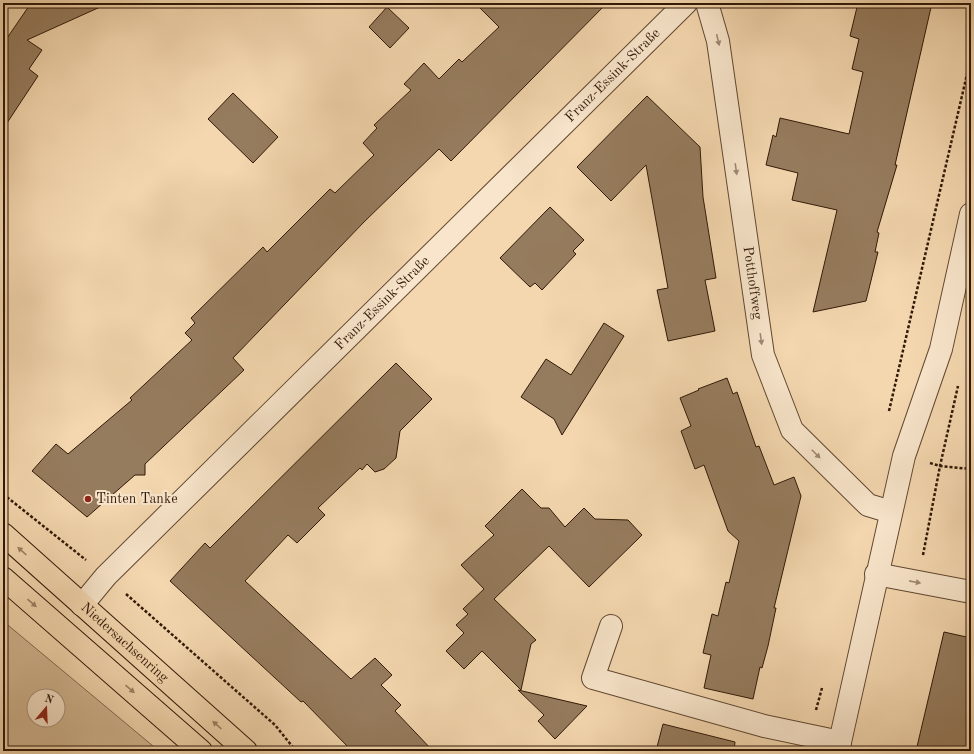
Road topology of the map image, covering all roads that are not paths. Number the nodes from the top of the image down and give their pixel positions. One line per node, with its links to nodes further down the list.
1 (686, 3): 9 (street, Franz-Essink-Straße)
2 (707, 3): 4 (street, Potthoffweg, one-way to 4)
3 (971, 214): 4 (street)
4 (891, 512): 6 (street)
5 (3, 534): 9 (main road, Niedersachsenring, one-way to 5)
6 (876, 574): 8 (street, one-way to 8); 11 (street)
7 (3, 578): 12 (main road, one-way to 12)
8 (971, 592)
9 (82, 605): 13 (main road, Niedersachsenring, one-way to 9)
10 (611, 626): 11 (street)
11 (839, 747)
12 (201, 751)
13 (246, 751)

